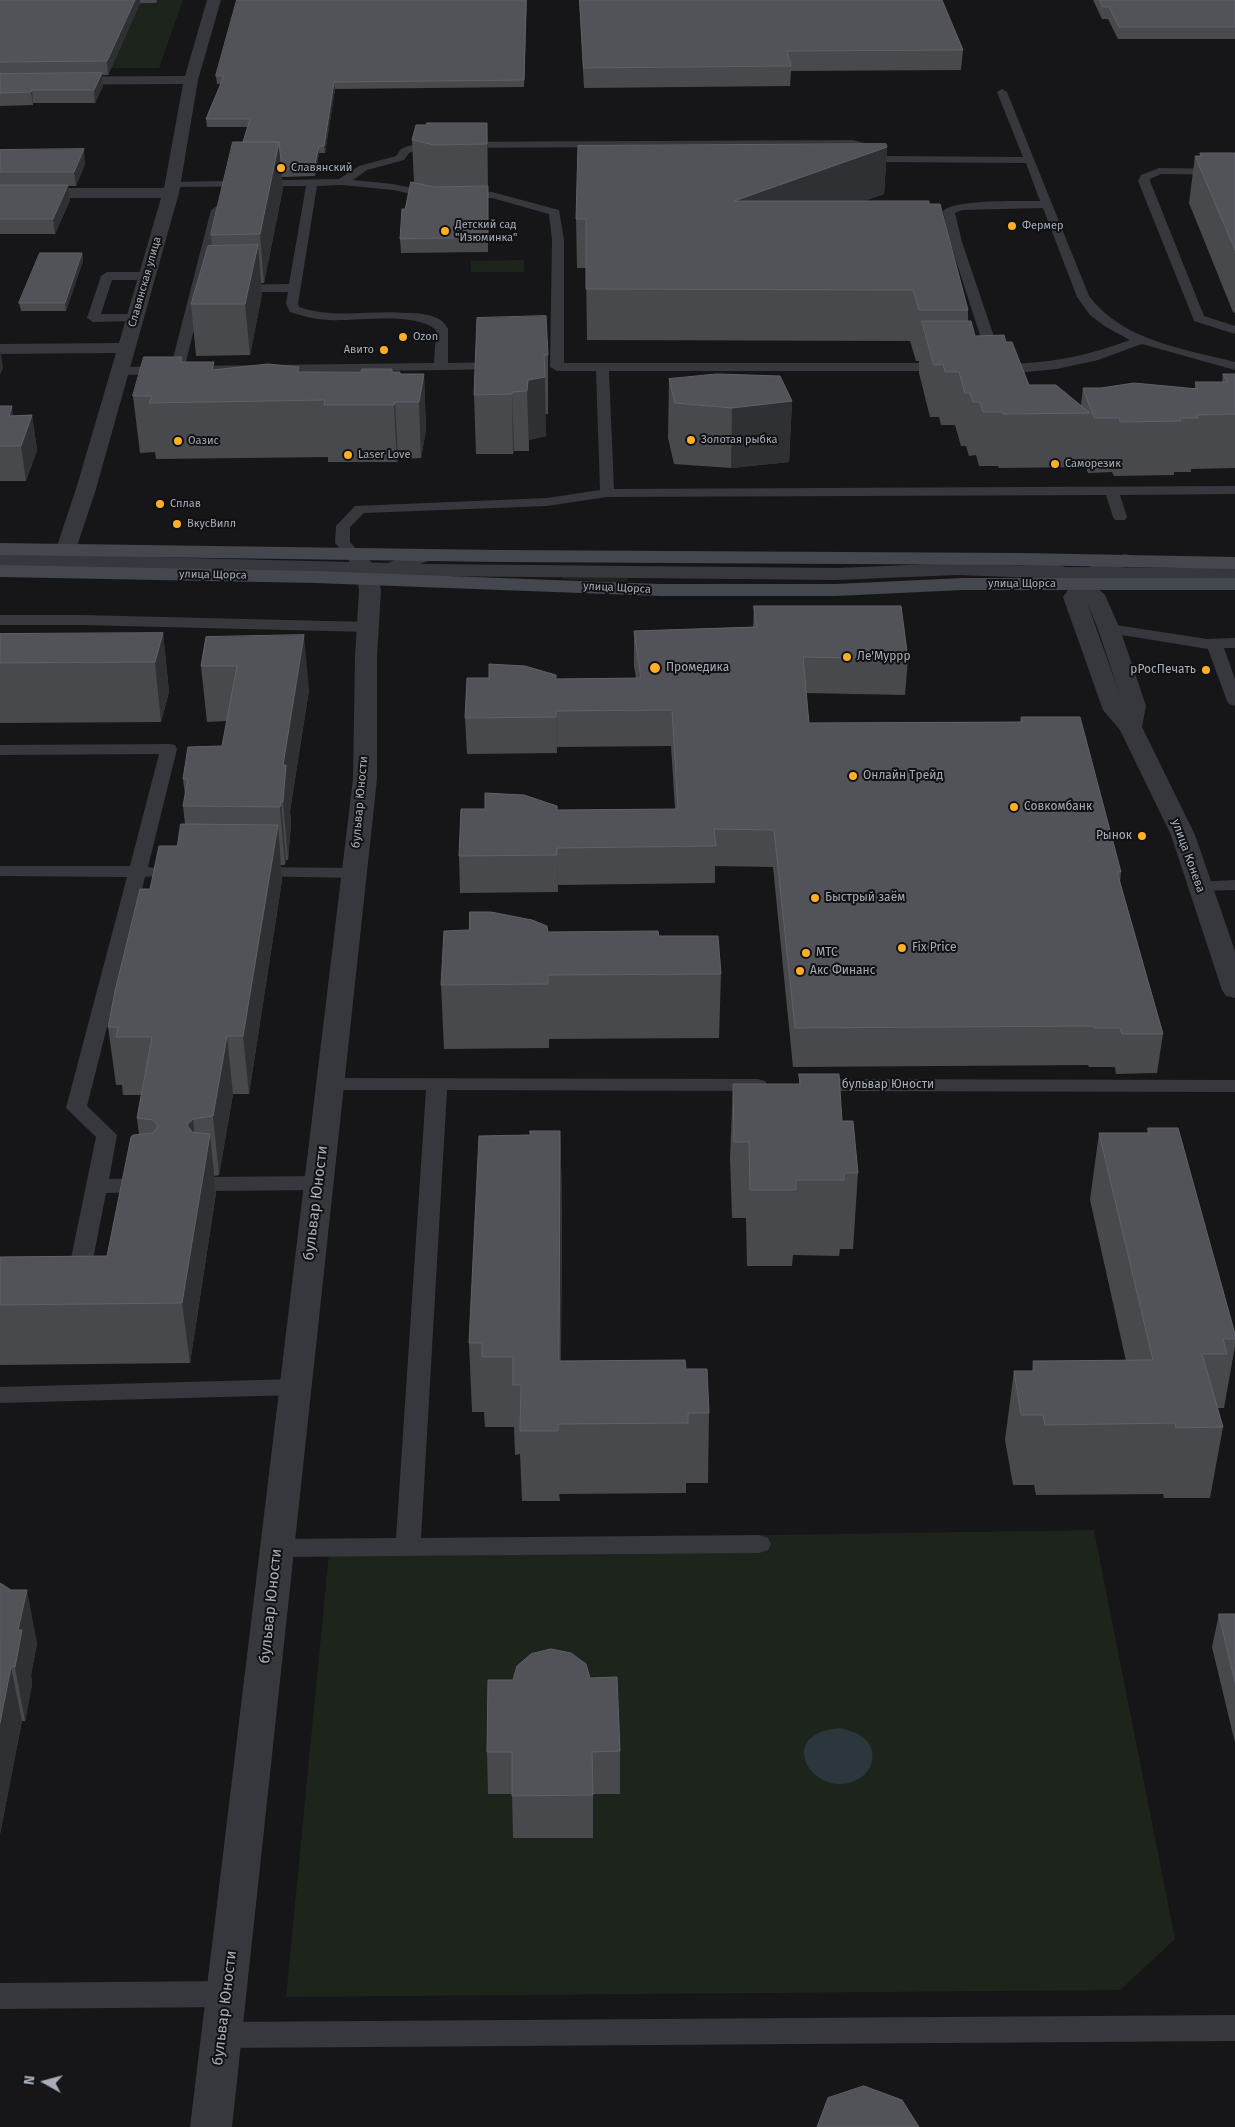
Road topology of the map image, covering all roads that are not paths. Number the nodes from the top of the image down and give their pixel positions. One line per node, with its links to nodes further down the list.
1 (214, 0): 2 (street, Славянская улица)
2 (191, 80): 3 (street); 10 (street, Славянская улица)
3 (0, 81)
4 (1002, 92): 5 (lane)
5 (1030, 160): 8 (lane); 12 (lane)
6 (1235, 172): 17 (lane)
7 (312, 182): 8 (lane); 9 (lane); 14 (lane)
8 (342, 182): 24 (lane)
9 (224, 184): 10 (lane); 28 (lane)
10 (172, 188): 11 (street); 13 (street, Славянская улица)
11 (0, 193)
12 (1047, 204): 18 (lane); 27 (lane)
13 (146, 276): 16 (street, Славянская улица); 16 (lane)
14 (294, 288): 15 (lane); 21 (lane)
15 (225, 289)
16 (134, 318): 19 (street, Славянская улица)
17 (1235, 330)
18 (1141, 340): 23 (lane); 27 (lane)
19 (126, 348): 20 (street); 29 (street, Славянская улица)
20 (0, 349)
21 (441, 366): 22 (lane); 28 (lane)
22 (518, 366)
23 (1235, 366)
24 (602, 367): 25 (lane); 32 (lane)
25 (957, 368)
26 (977, 368): 27 (lane)
27 (997, 368)
28 (177, 370): 29 (lane)
29 (119, 371): 36 (street, Славянская улица)
30 (1235, 490): 31 (lane)
31 (1112, 491): 32 (lane); 33 (lane)
32 (607, 493): 41 (lane)
33 (1120, 517)
34 (0, 549): 36 (main road, улица Щорса)
35 (427, 555): 37 (main road, улица Щорса); 41 (street); 41 (main road, улица Щорса)
36 (64, 556): 38 (street, улица Щорса); 41 (street, улица Щорса); 43 (street); 44 (street)
37 (1021, 559): 39 (main road, улица Щорса); 46 (street)
38 (0, 560)
39 (1125, 560): 40 (main road, улица Щорса); 46 (street)
40 (1235, 563)
41 (368, 568): 44 (main road, улица Щорса); 46 (street, улица Щорса); 47 (main road, улица Щорса); 52 (street, бульвар Юности)
42 (0, 571): 43 (main road, улица Щорса)
43 (21, 571): 44 (main road, улица Щорса)
44 (113, 573)
45 (1235, 574): 46 (street, улица Щорса)
46 (1077, 582): 47 (street); 48 (main road, улица Щорса); 50 (street); 57 (street, улица Конева)
47 (1036, 584)
48 (1140, 584): 49 (main road, улица Щорса); 50 (street)
49 (1235, 584)
50 (1101, 607): 53 (street)
51 (0, 620): 52 (lane)
52 (369, 626): 63 (street, бульвар Юности)
53 (1109, 629): 54 (lane); 57 (street)
54 (1214, 643): 55 (lane); 56 (lane)
55 (1235, 644)
56 (1235, 701)
57 (1130, 727): 65 (street, улица Конева)
58 (0, 750): 60 (lane)
59 (0, 871): 60 (lane)
60 (139, 872): 61 (lane); 73 (lane)
61 (168, 872)
62 (236, 872): 63 (lane)
63 (354, 873): 67 (street, бульвар Юности)
64 (1235, 885): 65 (lane)
65 (1200, 886): 66 (street, улица Конева)
66 (1235, 990)
67 (330, 1084): 68 (lane, бульвар Юности); 70 (street, бульвар Юности)
68 (437, 1084): 69 (lane, бульвар Юности); 78 (lane)
69 (1235, 1086)
70 (319, 1183): 71 (lane); 75 (street, бульвар Юности)
71 (207, 1184)
72 (153, 1185): 73 (lane)
73 (97, 1186): 74 (lane)
74 (49, 1275)
75 (296, 1388): 76 (lane); 79 (street, бульвар Юности)
76 (0, 1395)
77 (759, 1544): 78 (lane)
78 (408, 1546): 79 (lane)
79 (277, 1548): 80 (street, бульвар Юности)
80 (227, 1994): 81 (lane); 83 (street, бульвар Юности)
81 (0, 1996)
82 (1235, 2028): 83 (lane)
83 (222, 2035): 84 (street, бульвар Юности)
84 (211, 2127)

